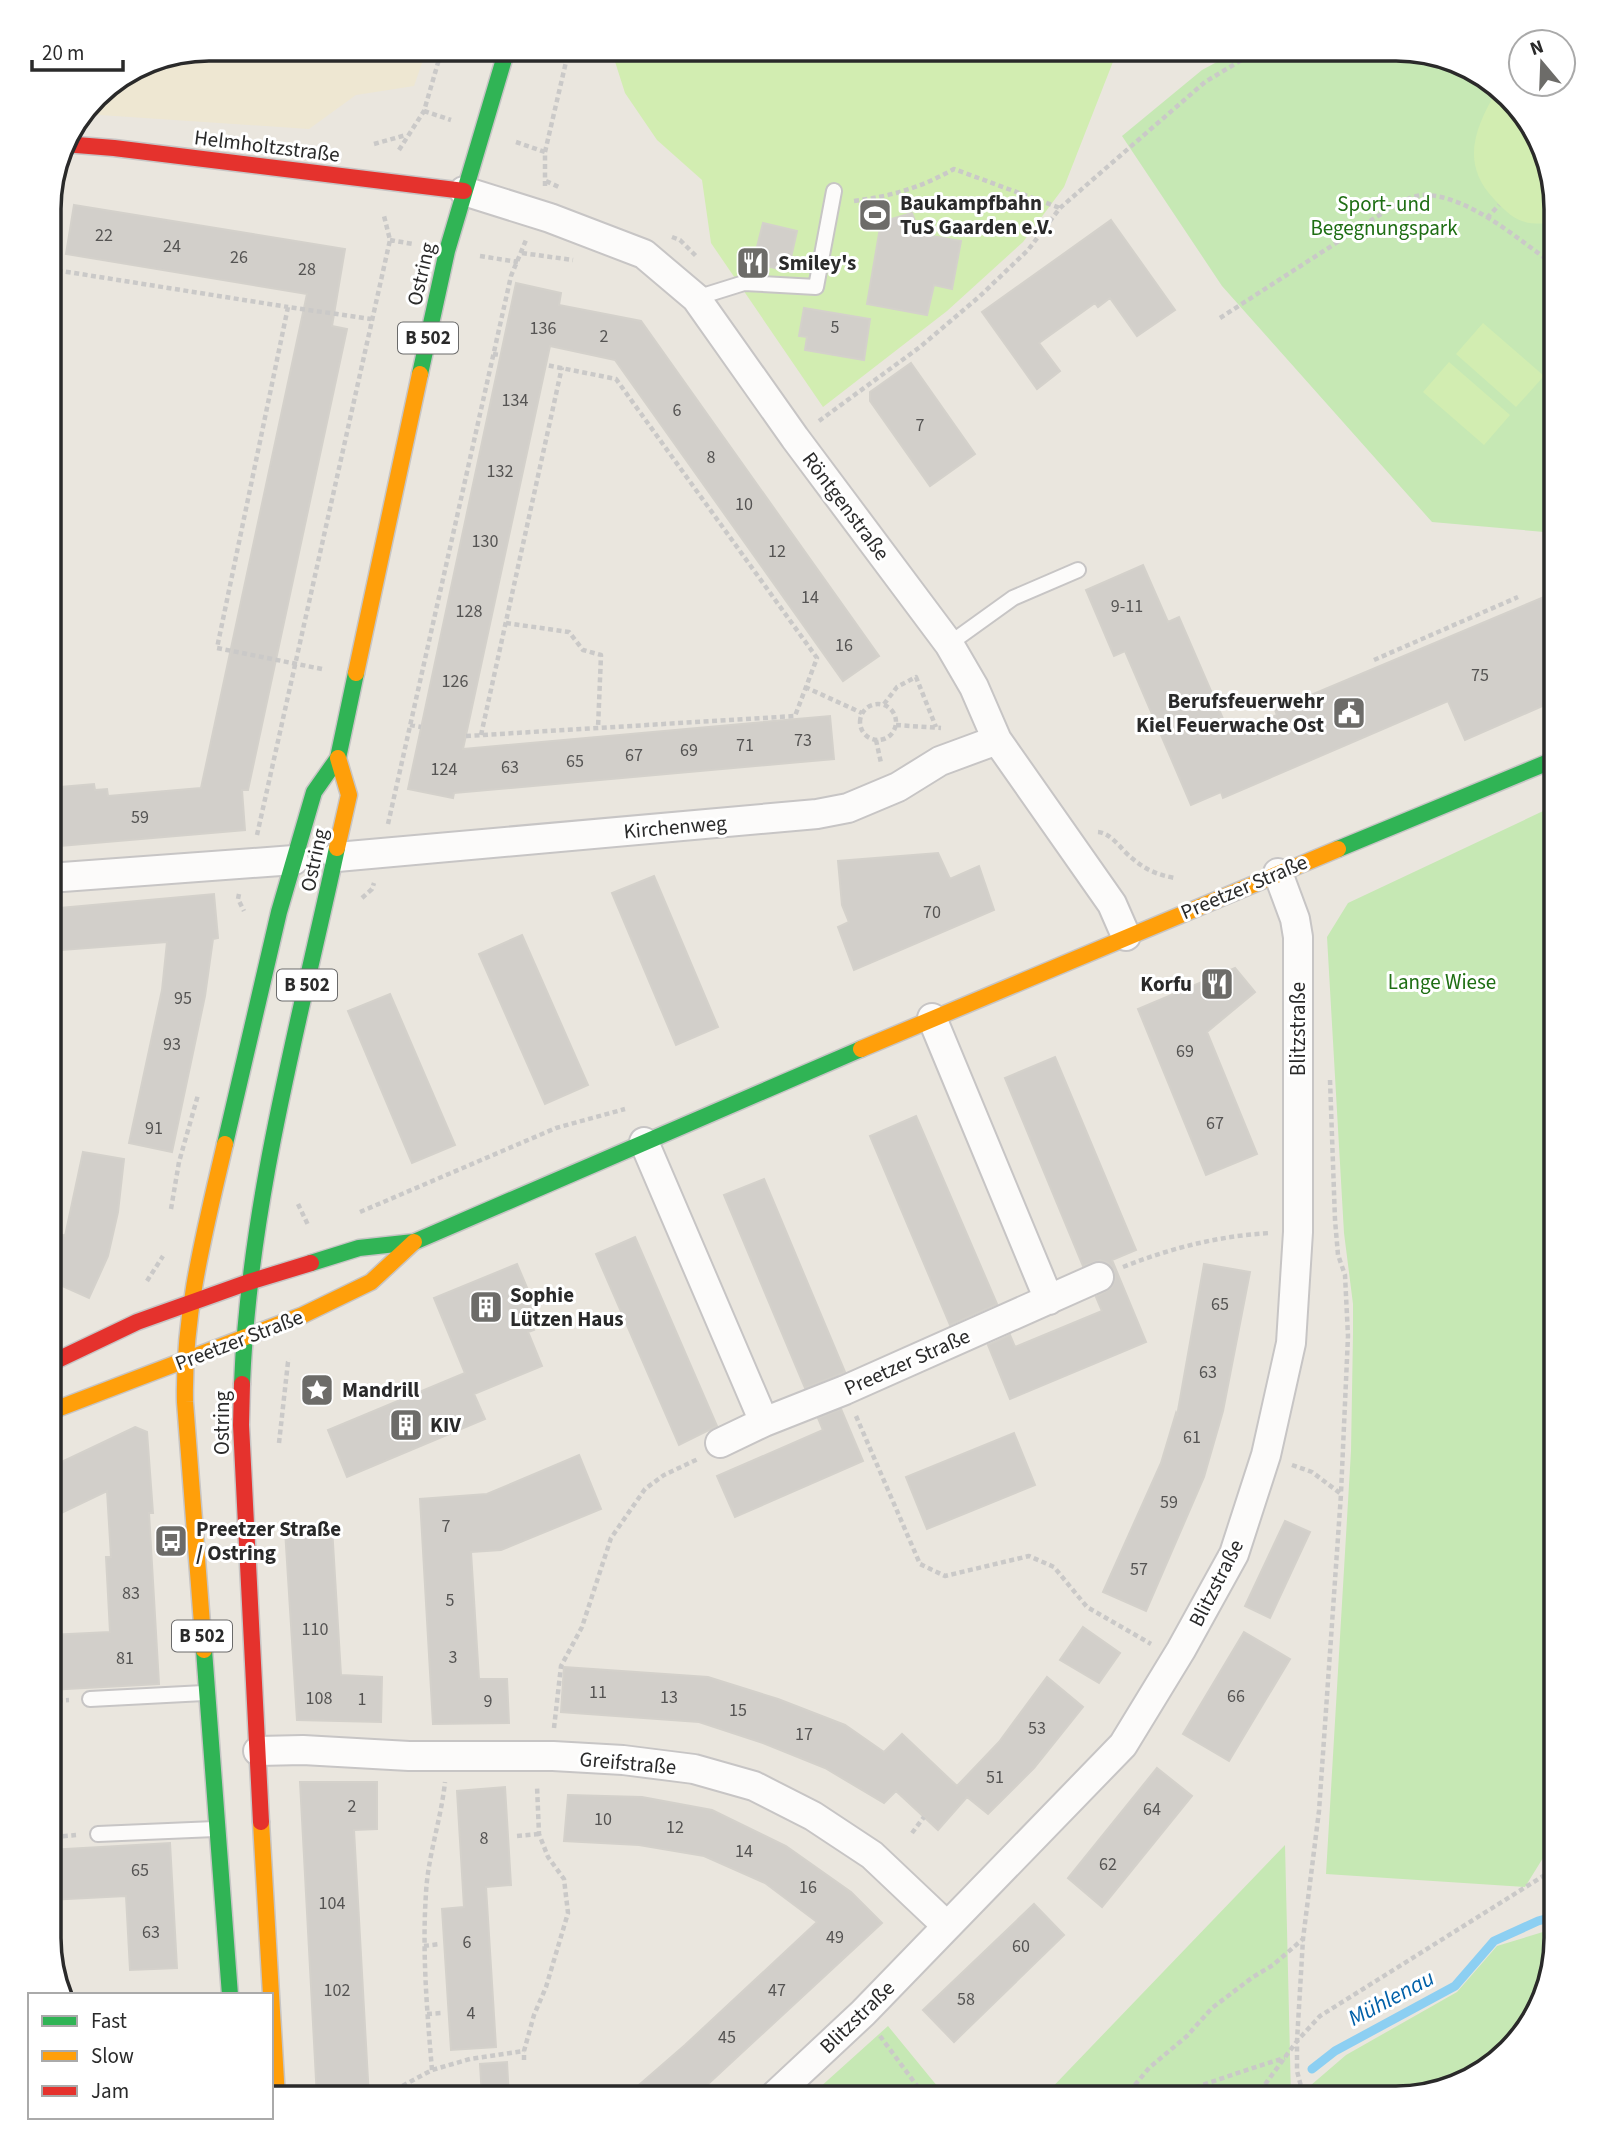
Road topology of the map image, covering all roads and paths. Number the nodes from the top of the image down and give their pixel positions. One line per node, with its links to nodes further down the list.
1 (438, 62): 6 (path)
2 (503, 62): 7 (main road, Ostring / B 502)
3 (566, 62): 11 (path)
4 (1238, 62): 10 (path)
5 (77, 145): 6 (main road, Helmholtzstraße)
6 (382, 182): 7 (main road, Helmholtzstraße); 18 (path)
7 (464, 191): 11 (street, Röntgenstraße); 30 (main road, Ostring / B 502)
8 (832, 198): 10 (path); 15 (lane)
9 (1499, 205): 12 (path)
10 (1060, 208): 23 (path)
11 (535, 214): 15 (street, Röntgenstraße); 19 (path)
12 (1487, 218): 13 (path); 17 (path)
13 (1544, 258)
14 (62, 271): 16 (path)
15 (696, 298): 23 (street, Röntgenstraße)
16 (288, 307): 18 (path); 29 (path)
17 (1220, 318)
18 (371, 319): 29 (path)
19 (492, 354): 20 (path); 34 (path)
20 (501, 355)
21 (546, 365): 22 (path)
22 (562, 368): 26 (path); 31 (path)
23 (795, 438): 27 (street, Röntgenstraße)
24 (1078, 570): 27 (lane)
25 (1518, 597): 28 (path)
26 (506, 623): 37 (path); 38 (path)
27 (949, 644): 40 (street, Röntgenstraße)
28 (1374, 660)
29 (294, 663): 30 (path); 47 (path)
30 (357, 676): 41 (main road, Ostring / B 502)
31 (805, 687): 33 (path); 37 (path)
32 (884, 704): 33 (path); 33 (path); 36 (path)
33 (862, 713)
34 (410, 725): 35 (path); 44 (path)
35 (421, 727)
36 (936, 727)
37 (598, 728): 38 (path)
38 (481, 735): 39 (path)
39 (466, 736)
40 (998, 740): 43 (street, Röntgenstraße); 44 (street, Kirchenweg)
41 (338, 758): 45 (main road, Ostring / B 502); 46 (main road, Ostring / B 502)
42 (1544, 764): 48 (main road, Preetzer Straße)
43 (1058, 827): 50 (path); 53 (street, Röntgenstraße)
44 (382, 853): 45 (street, Kirchenweg); 51 (path)
45 (337, 858): 65 (main road, Ostring / B 502)
46 (294, 860): 47 (street); 67 (main road, Ostring / B 502)
47 (249, 862): 49 (street); 52 (path)
48 (1278, 873): 53 (main road, Preetzer Straße); 60 (street, Blitzstraße)
49 (62, 877)
50 (1179, 879)
51 (359, 901)
52 (247, 916)
53 (1126, 936): 54 (main road, Preetzer Straße)
54 (932, 1018): 57 (main road, Preetzer Straße); 66 (street)
55 (1330, 1067): 79 (path)
56 (201, 1084): 59 (path)
57 (644, 1142): 61 (main road, Preetzer Straße); 76 (street)
58 (298, 1204): 63 (path)
59 (170, 1216)
60 (1298, 1231): 64 (path); 78 (street, Blitzstraße)
61 (414, 1242): 63 (main road, Preetzer Straße); 68 (main road, Preetzer Straße)
62 (163, 1256): 69 (path)
63 (306, 1266): 65 (main road, Preetzer Straße)
64 (1100, 1277): 66 (street, Preetzer Straße)
65 (249, 1282): 67 (main road, Preetzer Straße); 70 (main road, Ostring / B 502)
66 (1049, 1300): 74 (street, Preetzer Straße)
67 (190, 1304): 69 (main road, Preetzer Straße); 72 (main road, Ostring / B 502)
68 (303, 1315): 70 (main road, Preetzer Straße); 73 (path)
69 (137, 1322): 71 (main road, Preetzer Straße)
70 (244, 1339): 72 (main road, Preetzer Straße); 83 (main road, Ostring / B 502)
71 (61, 1358)
72 (184, 1361): 75 (main road, Preetzer Straße); 81 (main road, Ostring / B 502)
73 (288, 1362)
74 (845, 1390): 76 (street, Preetzer Straße); 80 (path)
75 (61, 1407)
76 (764, 1422): 77 (street, Preetzer Straße)
77 (720, 1443): 85 (path)
78 (1266, 1455): 79 (path); 80 (street, Blitzstraße)
79 (1341, 1494): 95 (path)
80 (1176, 1659): 94 (street, Blitzstraße)
81 (206, 1693): 82 (lane); 87 (main road, Ostring / B 502)
82 (90, 1699)
83 (258, 1751): 84 (street, Greifstraße); 99 (main road, Ostring / B 502)
84 (447, 1756): 85 (street, Greifstraße); 97 (path)
85 (544, 1757): 90 (path); 94 (street, Greifstraße)
86 (924, 1817): 88 (path)
87 (217, 1829): 89 (lane); 98 (main road, Ostring / B 502)
88 (912, 1833)
89 (98, 1834): 91 (path)
90 (539, 1834): 92 (path); 105 (path)
91 (61, 1836)
92 (517, 1836)
93 (1544, 1876): 104 (path)
94 (947, 1926): 101 (street, Blitzstraße)
95 (1303, 1939): 104 (path); 113 (path)
96 (440, 1944): 97 (path)
97 (424, 1946): 102 (path)
98 (230, 1993)
99 (271, 1993)
100 (442, 2013): 102 (path)
101 (863, 2013): 111 (street, Blitzstraße); 112 (path)
102 (427, 2014): 108 (path)
103 (273, 2025): 109 (main road, Ostring / B 502)
104 (1297, 2041): 106 (path); 116 (path)
105 (524, 2051): 107 (path); 108 (path)
106 (1285, 2057): 114 (path); 115 (path)
107 (524, 2060)
108 (432, 2070): 110 (path)
109 (276, 2086)
110 (402, 2086)
111 (785, 2086)
112 (917, 2086)
113 (1134, 2086)
114 (1202, 2086)
115 (1264, 2086)
116 (1301, 2086)

